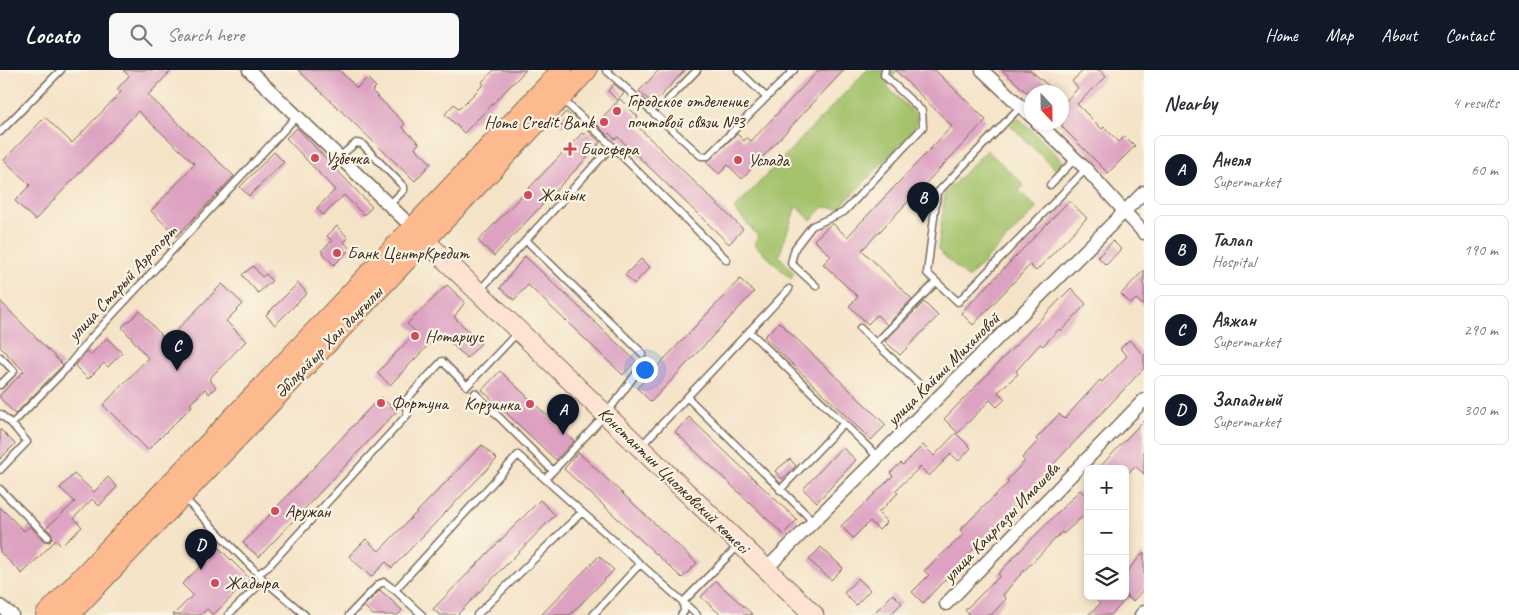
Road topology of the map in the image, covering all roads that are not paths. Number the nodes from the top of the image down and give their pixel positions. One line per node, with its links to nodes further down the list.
1 (61, 70): 18 (lane)
2 (249, 70): 16 (street)
3 (562, 70): 28 (main road, Әбілқайыр Хан даңғылы)
4 (587, 70): 11 (main road, Әбілқайыр Хан даңғылы)
5 (606, 70): 12 (lane)
6 (696, 70): 13 (lane)
7 (738, 70): 12 (lane)
8 (794, 70): 12 (lane)
9 (885, 70): 32 (lane)
10 (982, 70): 14 (street)
11 (560, 97): 19 (lane); 28 (main road, Әбілқайыр Хан даңғылы)
12 (766, 97)
13 (668, 100)
14 (1020, 107): 15 (street); 31 (lane)
15 (1024, 110)
16 (297, 116): 20 (street); 49 (lane, улица Старый Аэропорт)
17 (1045, 130): 21 (street)
18 (0, 132)
19 (612, 146): 29 (lane); 30 (lane)
20 (339, 157): 25 (street); 25 (lane)
21 (1075, 159): 22 (street); 23 (lane)
22 (1086, 169): 26 (street); 31 (lane)
23 (1050, 185)
24 (1144, 192): 26 (street, улица Кайши Михановой)
25 (389, 205): 28 (street)
26 (1125, 213): 27 (street); 52 (street, улица Кайши Михановой)
27 (1144, 233)
28 (419, 234): 34 (street, Константин Циолковский көшесі); 58 (main road, Әбілқайыр Хан даңғылы); 73 (main road, Әбілқайыр Хан даңғылы)
29 (526, 240): 34 (lane); 39 (lane)
30 (727, 260)
31 (936, 282): 38 (lane)
32 (816, 286)
33 (789, 289): 37 (lane)
34 (478, 292): 36 (street, Константин Циолковский көшесі)
35 (860, 328): 38 (lane)
36 (519, 331): 48 (street, Константин Циолковский көшесі); 65 (lane)
37 (749, 331): 45 (lane); 50 (lane)
38 (876, 343): 43 (lane)
39 (643, 354)
40 (0, 357): 42 (lane)
41 (642, 366): 48 (lane)
42 (0, 385)
43 (921, 386)
44 (475, 393): 54 (lane)
45 (687, 397): 51 (lane); 57 (lane)
46 (1144, 400): 69 (street, улица Каиргазы Имашева)
47 (0, 414): 49 (lane)
48 (606, 414): 51 (street, Константин Циолковский көшесі); 54 (lane)
49 (12, 424): 53 (lane)
50 (843, 424): 52 (lane); 57 (lane)
51 (640, 447): 62 (street, Константин Циолковский көшесі)
52 (879, 458): 60 (street, улица Кайши Михановой)
53 (0, 470)
54 (553, 471): 55 (lane)
55 (545, 479): 59 (lane); 67 (lane)
56 (0, 490): 61 (lane)
57 (780, 490): 60 (lane)
58 (181, 497): 65 (lane); 74 (main road, Әбілқайыр Хан даңғылы)
59 (582, 512): 63 (lane); 79 (lane)
60 (814, 522): 64 (street, улица Кайши Михановой)
61 (48, 537)
62 (740, 544): 64 (street, Константин Циолковский көшесі); 68 (lane)
63 (640, 564): 68 (lane); 80 (lane)
64 (766, 569): 83 (street, Константин Циолковский көшесі)
65 (258, 574): 66 (lane)
66 (264, 580): 75 (lane); 76 (lane)
67 (395, 590): 77 (lane); 78 (lane)
68 (683, 602): 81 (lane); 82 (lane)
69 (946, 604)
70 (0, 606): 72 (street)
71 (1144, 612): 84 (street)
72 (12, 615)
73 (46, 615)
74 (69, 615)
75 (228, 615)
76 (305, 615)
77 (349, 615)
78 (422, 615)
79 (477, 615)
80 (593, 615)
81 (681, 615)
82 (697, 615)
83 (814, 615)
84 (1141, 615)

